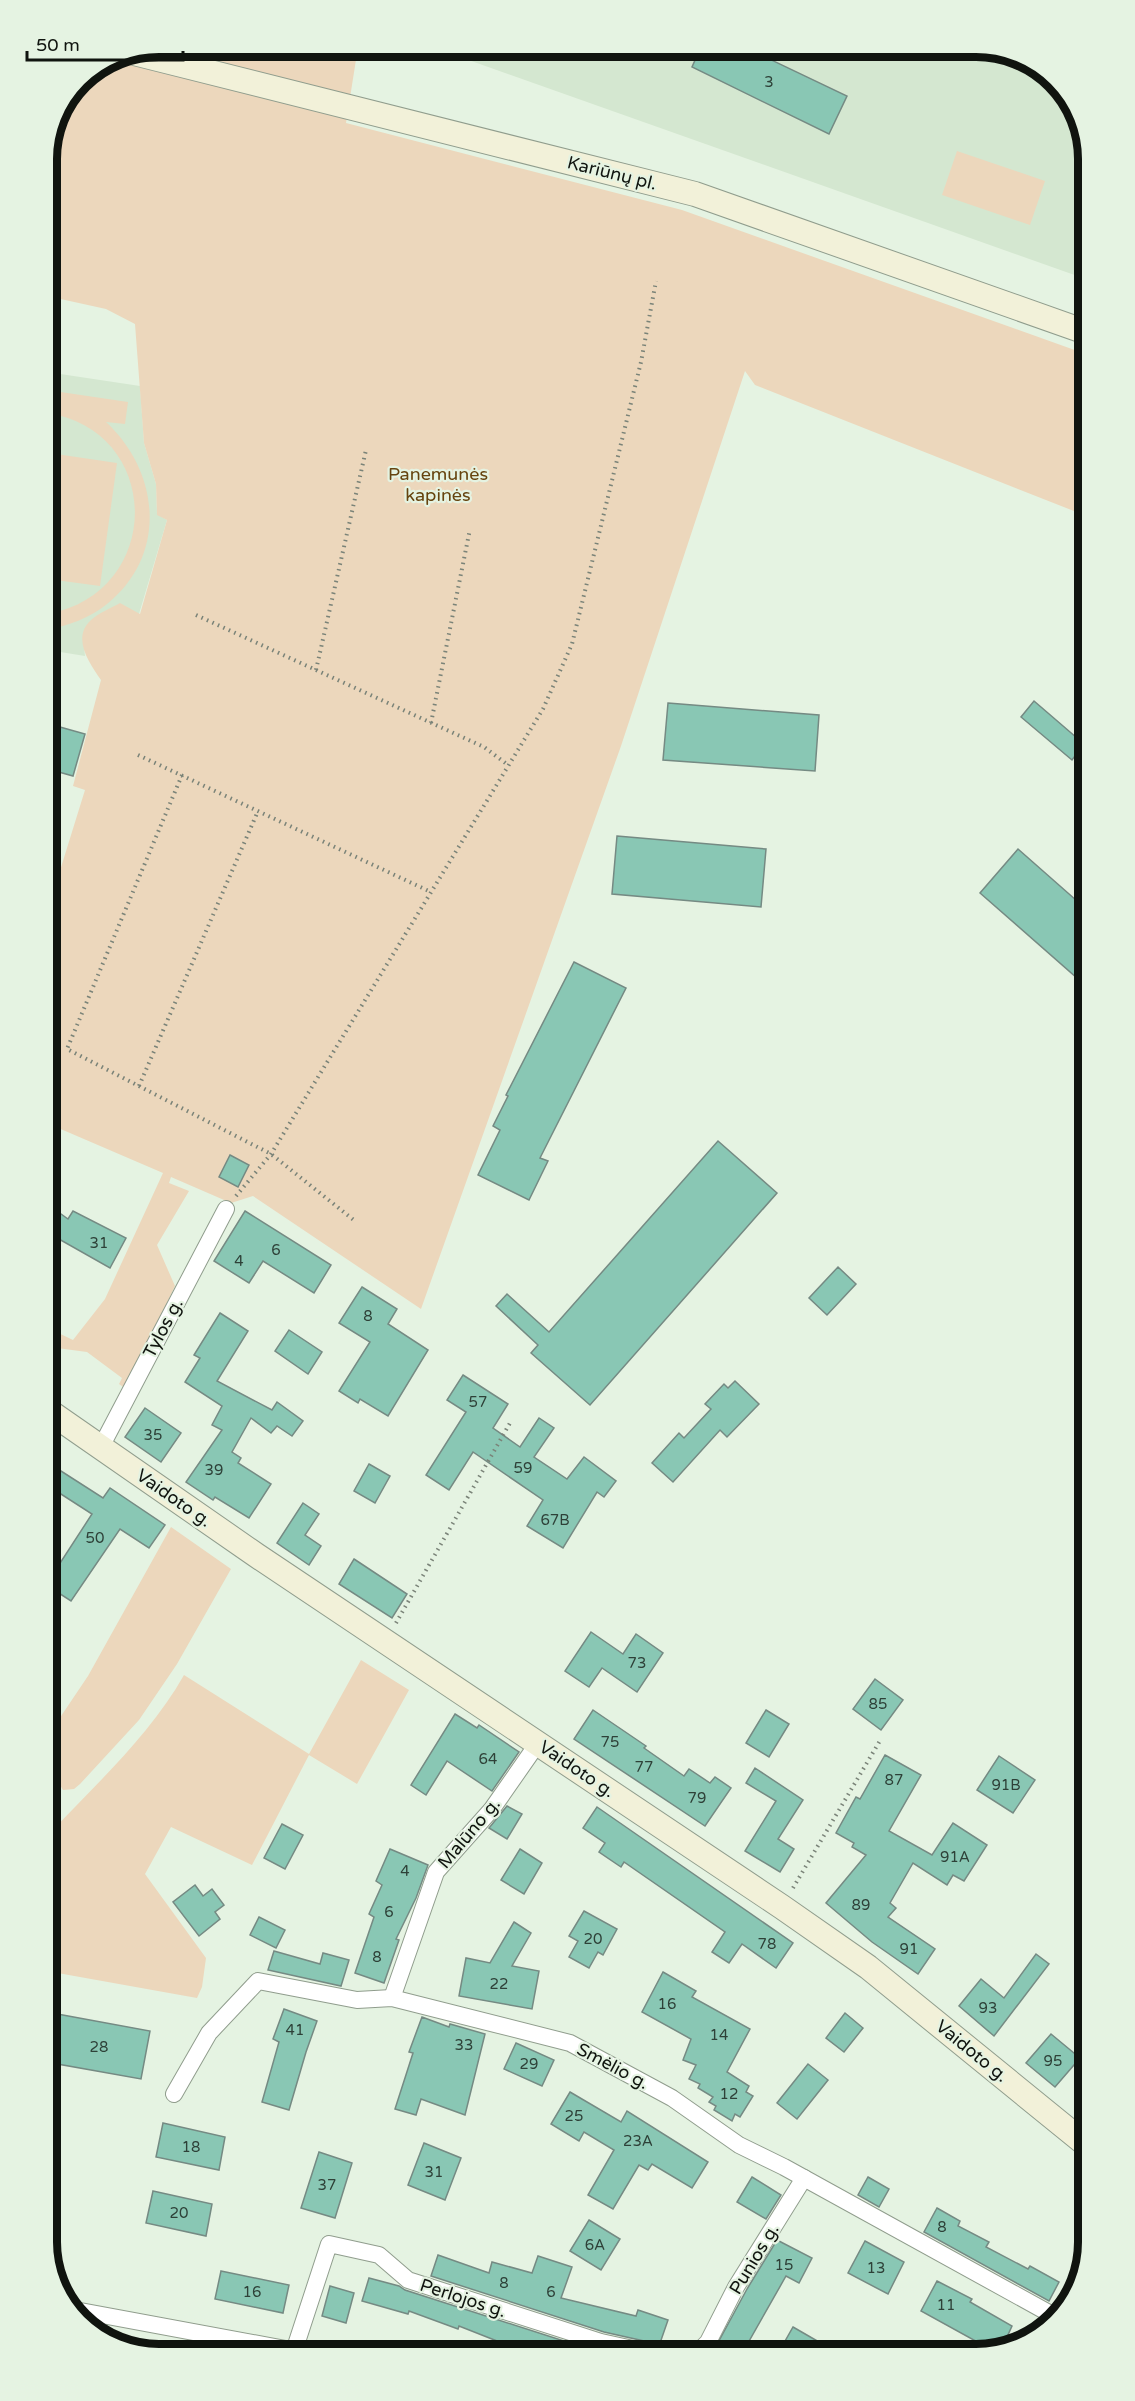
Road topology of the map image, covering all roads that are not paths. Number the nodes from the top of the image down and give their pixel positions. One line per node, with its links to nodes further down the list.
1 (152, 58): 2 (main road, Kariūnų pl.)
2 (1078, 329)
3 (225, 1209): 5 (street, Tylos g.)
4 (57, 1417): 5 (main road, Vaidoto g.)
5 (101, 1448): 6 (main road, Vaidoto g.)
6 (538, 1743): 7 (street, Malūno g.); 9 (main road, Vaidoto g.)
7 (392, 1998): 8 (street, Smėlio g.); 10 (street, Smėlio g.)
8 (174, 2094)
9 (1078, 2138)
10 (804, 2178): 12 (street, Smėlio g.); 16 (street, Punios g.)
11 (85, 2312): 13 (street, Perlojos g.)
12 (1049, 2313)
13 (257, 2344)
14 (302, 2344): 15 (street, Perlojos g.)
15 (609, 2344)
16 (704, 2344)

